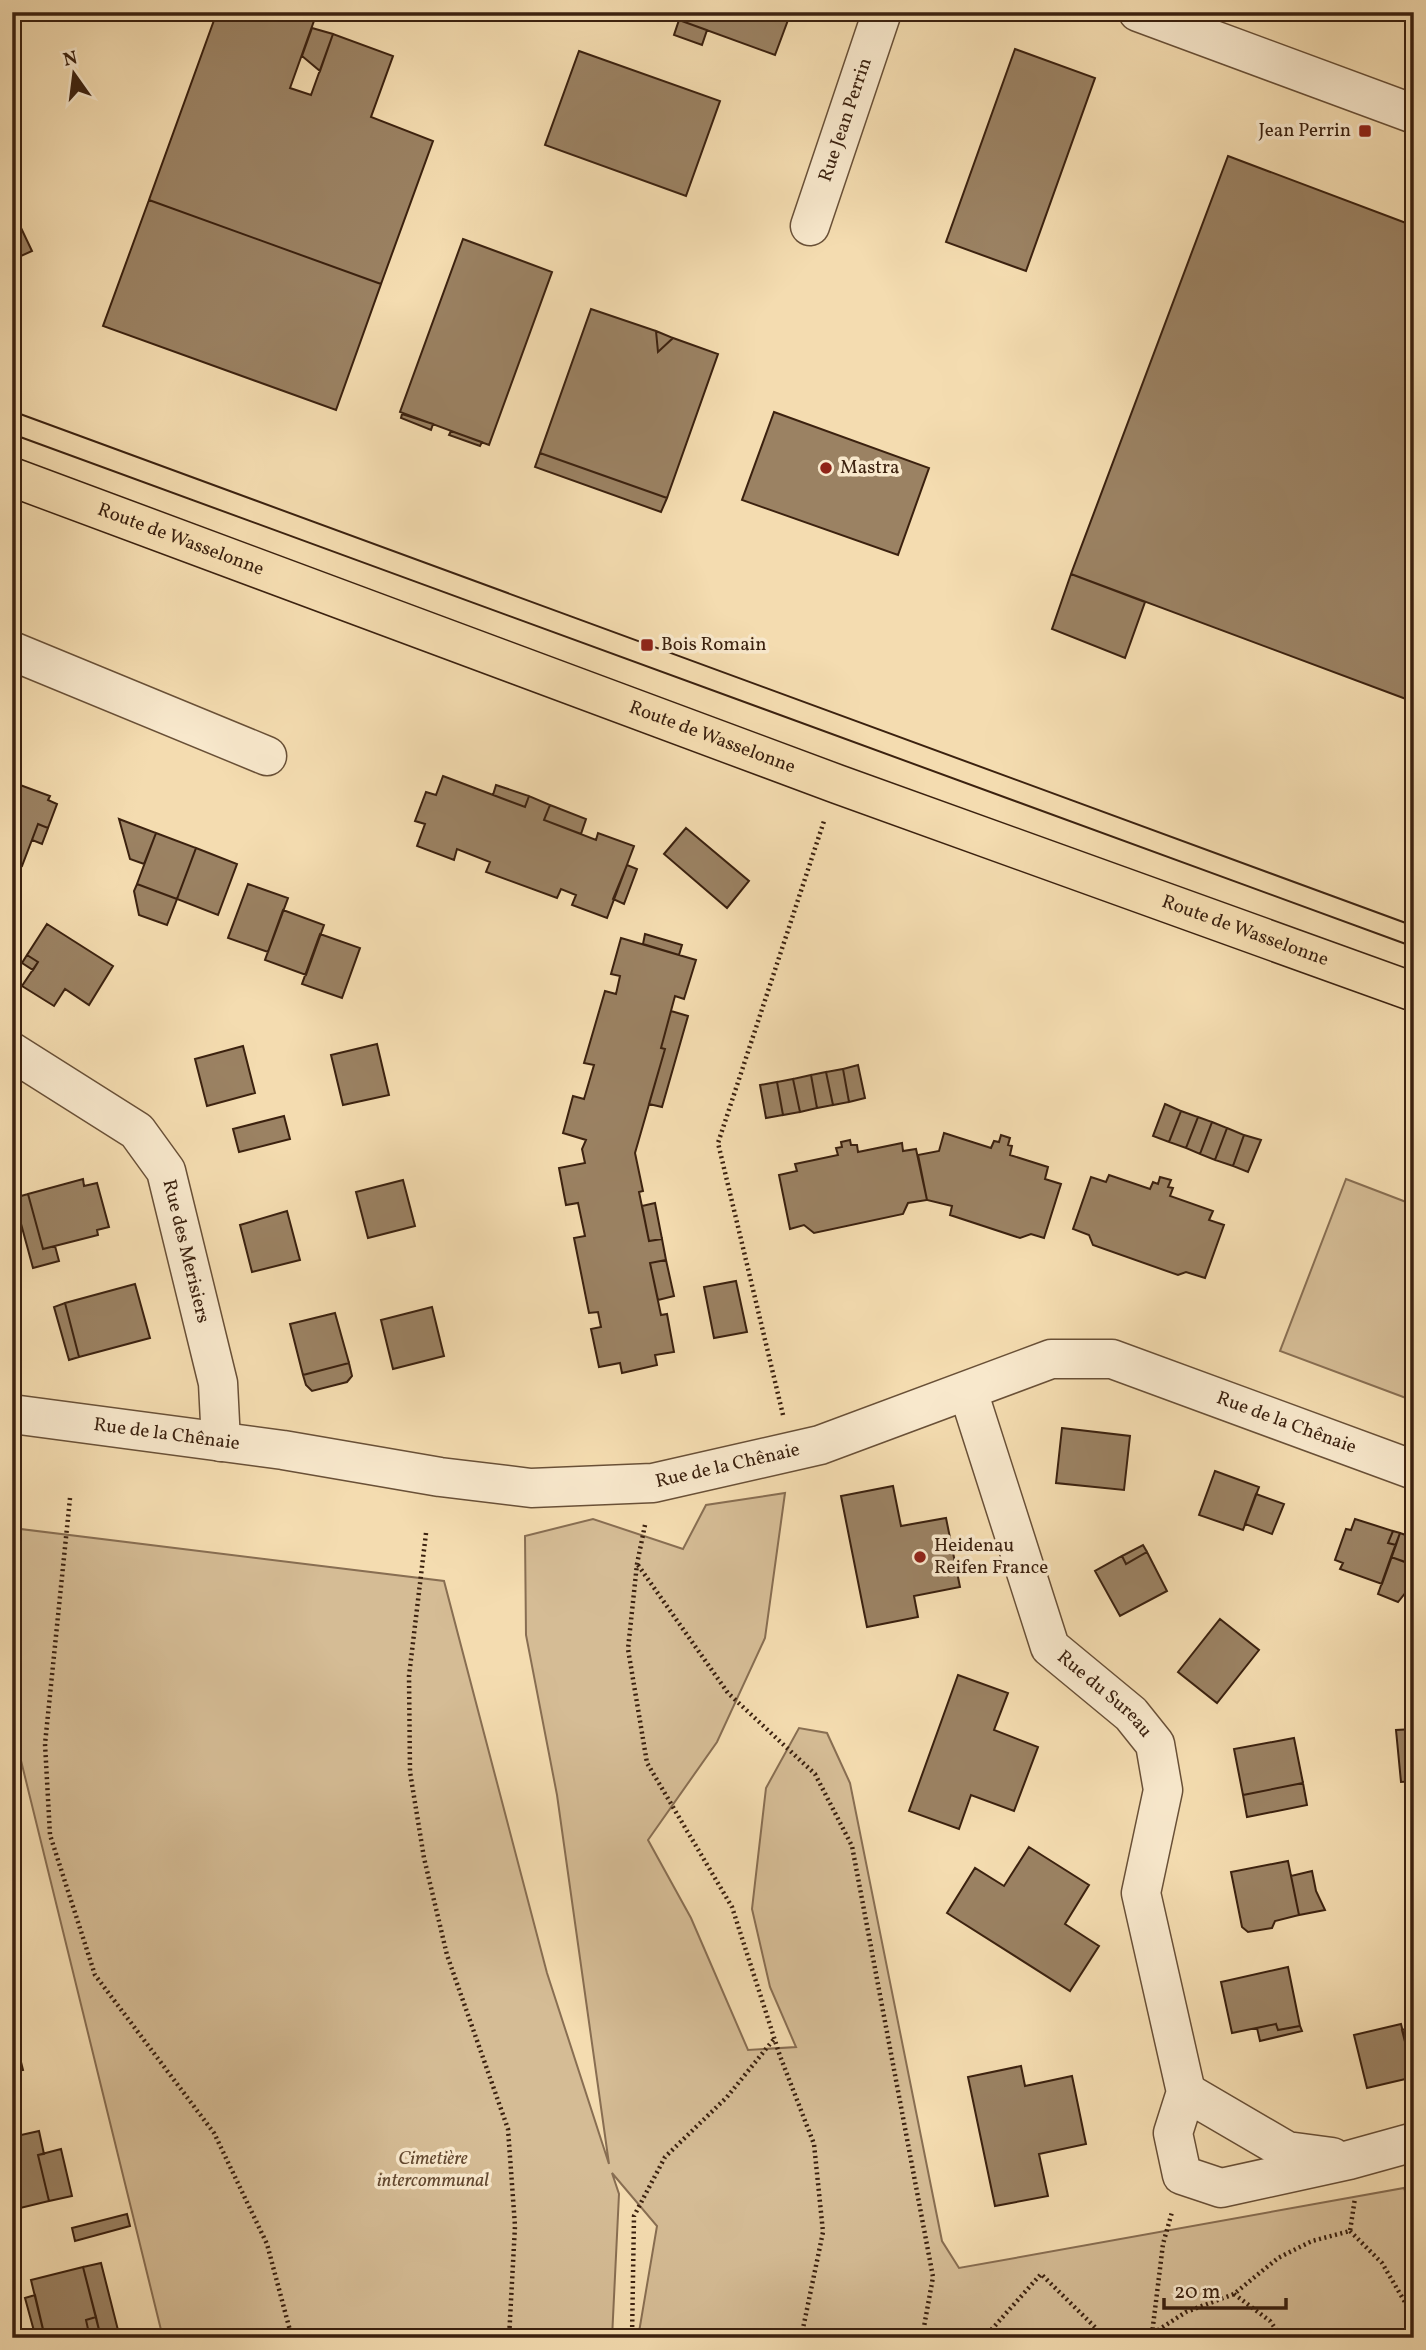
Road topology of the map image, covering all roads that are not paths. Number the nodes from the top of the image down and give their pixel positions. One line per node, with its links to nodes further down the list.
1 (882, 12): 4 (street, Rue Jean Perrin)
2 (1138, 12): 3 (street)
3 (1414, 114)
4 (810, 226)
5 (12, 477): 8 (main road, Route de Wasselonne)
6 (12, 651): 7 (street)
7 (267, 755)
8 (1414, 992)
9 (12, 1052): 12 (street, Rue des Merisiers)
10 (968, 1391): 12 (street, Rue de la Chênaie); 13 (street, Rue de la Chênaie); 14 (street, Rue du Sureau)
11 (12, 1414): 12 (street, Rue de la Chênaie)
12 (221, 1442)
13 (1414, 1470)
14 (1186, 2092): 16 (street); 16 (street)
15 (1414, 2142): 16 (street)
16 (1349, 2160)

